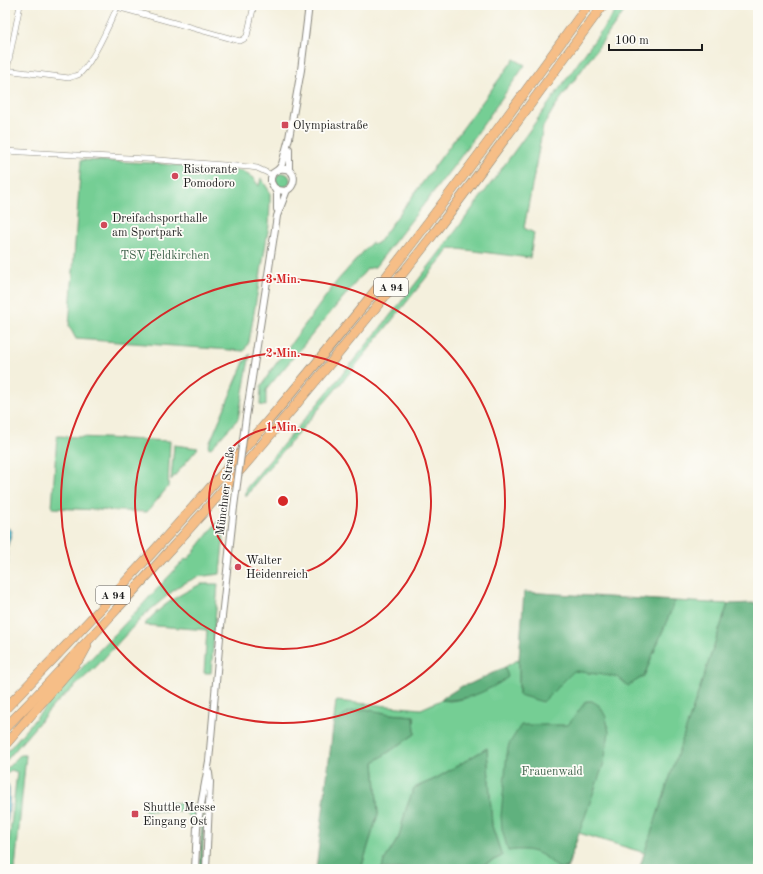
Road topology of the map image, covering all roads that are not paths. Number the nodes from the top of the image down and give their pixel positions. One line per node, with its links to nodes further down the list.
1 (20, 5): 7 (street)
2 (254, 5): 6 (street)
3 (309, 5): 8 (street, Münchner Straße)
4 (588, 5): 17 (highway, A 94)
5 (603, 5): 16 (highway, A 94)
6 (117, 6): 7 (street)
7 (6, 70)
8 (289, 138): 10 (street, Münchner Straße); 11 (street, Münchner Straße)
9 (5, 151): 12 (street)
10 (279, 168): 11 (street); 12 (street, Münchner Straße)
11 (289, 170): 14 (street, Münchner Straße)
12 (272, 175): 13 (street, Münchner Straße)
13 (275, 188): 14 (street); 15 (street, Münchner Straße)
14 (287, 190): 15 (street, Münchner Straße)
15 (277, 216): 20 (street, Münchner Straße, bridge)
16 (92, 637): 18 (highway, A 94); 19 (highway)
17 (5, 709)
18 (5, 728)
19 (5, 745)
20 (208, 770): 21 (street, Münchner Straße); 22 (street, Münchner Straße)
21 (195, 869)
22 (206, 869)

